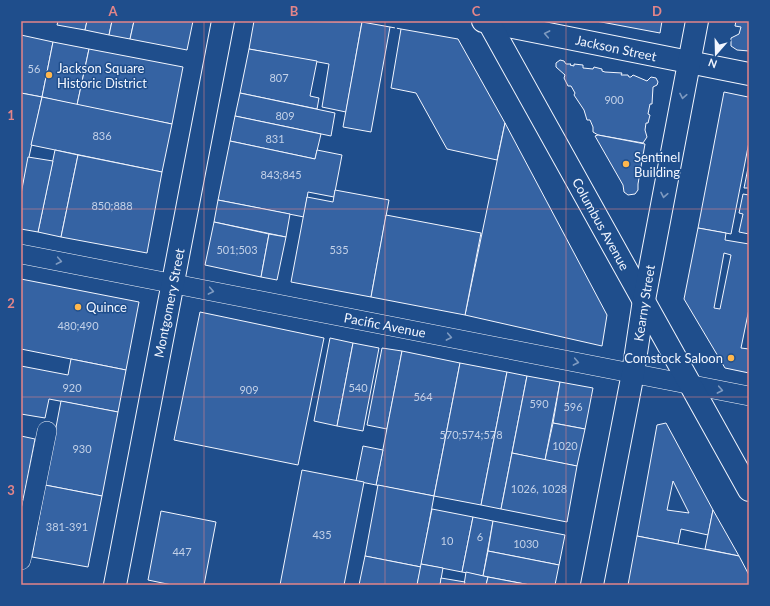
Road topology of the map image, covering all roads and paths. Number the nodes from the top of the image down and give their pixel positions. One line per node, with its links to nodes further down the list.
1 (223, 21): 7 (street, Montgomery Street)
2 (487, 21): 4 (street, Jackson Street, one-way to 2); 8 (street, Columbus Avenue)
3 (697, 21): 4 (street, Kearny Street)
4 (689, 63): 5 (street, Jackson Street); 8 (street, Kearny Street, one-way to 8)
5 (749, 74)
6 (21, 254): 7 (street, Pacific Avenue, one-way to 7)
7 (173, 283): 9 (street, Pacific Avenue, one-way to 9); 15 (street, Montgomery Street)
8 (644, 300): 9 (street, Kearny Street); 10 (street, Columbus Avenue)
9 (633, 373): 10 (street, Pacific Avenue); 16 (street, Kearny Street)
10 (691, 384): 11 (street, Pacific Avenue, one-way to 11); 13 (street, Columbus Avenue)
11 (749, 396)
12 (47, 431): 14 (street)
13 (749, 490)
14 (21, 560)
15 (115, 585)
16 (592, 585)

